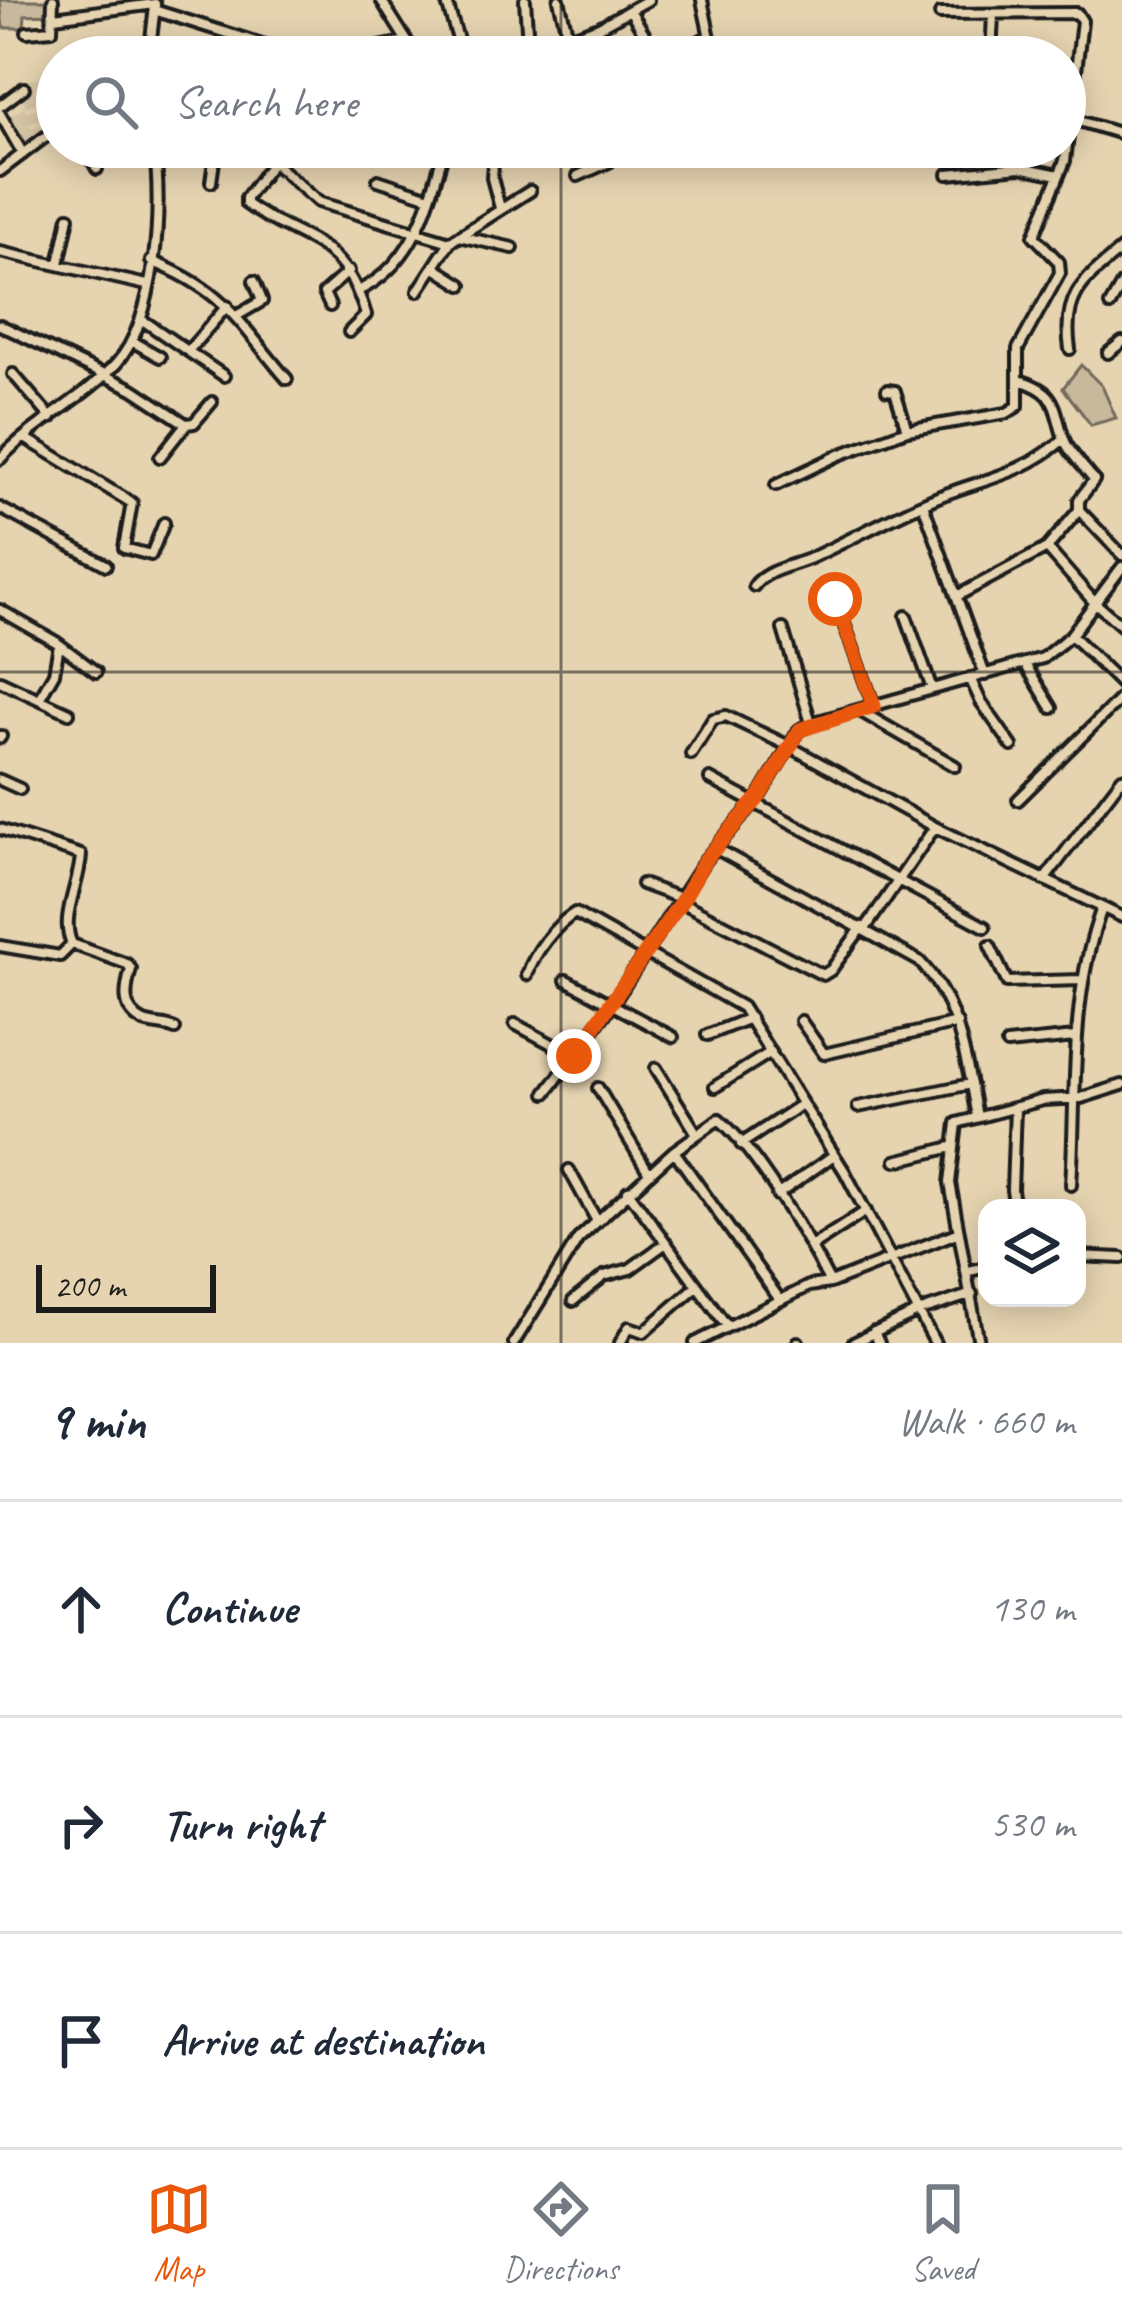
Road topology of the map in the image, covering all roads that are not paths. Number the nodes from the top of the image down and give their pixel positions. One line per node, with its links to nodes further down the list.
1 (53, 0): 12 (street)
2 (381, 0): 17 (street)
3 (446, 0): 18 (street)
4 (525, 0): 19 (street)
5 (559, 0): 20 (street)
6 (648, 0): 9 (street)
7 (702, 0): 14 (street)
8 (155, 4): 12 (street); 15 (street); 16 (street)
9 (630, 10): 21 (street); 22 (street)
10 (940, 14): 11 (street)
11 (993, 14): 23 (street); 24 (street)
12 (54, 17): 13 (street)
13 (27, 32)
14 (709, 35)
15 (151, 36)
16 (242, 36)
17 (404, 36)
18 (457, 36)
19 (527, 36)
20 (565, 36)
21 (573, 36)
22 (645, 36)
23 (992, 36)
24 (1077, 36)
25 (23, 88): 26 (street)
26 (0, 110): 30 (street)
27 (1086, 123): 28 (street)
28 (1122, 134)
29 (36, 144): 30 (street)
30 (23, 154): 41 (street)
31 (157, 168): 56 (street)
32 (213, 168): 46 (street)
33 (268, 168): 59 (street)
34 (280, 168): 51 (street)
35 (439, 168): 48 (street)
36 (493, 168): 49 (street)
37 (596, 168): 44 (street)
38 (1010, 168): 42 (street)
39 (1025, 168): 43 (street)
40 (1060, 168): 43 (street)
41 (0, 171)
42 (948, 174)
43 (1059, 175): 83 (street)
44 (578, 176)
45 (378, 180): 48 (street)
46 (211, 182)
47 (530, 191): 49 (street)
48 (430, 197): 51 (street)
49 (500, 208): 52 (street)
50 (69, 217): 57 (street)
51 (416, 230): 52 (street); 64 (street)
52 (454, 239): 53 (street); 58 (street)
53 (513, 248)
54 (1122, 249): 75 (street)
55 (0, 252): 57 (street)
56 (151, 261): 62 (street); 66 (street)
57 (58, 264): 62 (street)
58 (435, 268): 63 (street); 65 (street)
59 (349, 271): 64 (street); 68 (street)
60 (254, 281): 69 (street)
61 (1122, 284): 67 (street)
62 (147, 285): 70 (street)
63 (462, 285)
64 (358, 291): 72 (street)
65 (418, 291)
66 (228, 305): 69 (street); 76 (street)
67 (1110, 305)
68 (330, 306)
69 (238, 315): 82 (street)
70 (141, 319): 73 (street); 76 (street)
71 (0, 325): 80 (street)
72 (349, 332)
73 (132, 341): 78 (street); 80 (street)
74 (1122, 342): 77 (street)
75 (1070, 349)
76 (190, 350): 81 (street)
77 (1108, 353)
78 (160, 357)
79 (13, 374): 86 (street)
80 (104, 376): 86 (street); 87 (street)
81 (224, 376)
82 (287, 379)
83 (1019, 380): 88 (street); 90 (street)
84 (887, 390): 88 (street)
85 (212, 403): 87 (street)
86 (50, 418): 89 (street)
87 (186, 424): 92 (street)
88 (908, 430): 93 (street)
89 (25, 438): 91 (street); 97 (street)
90 (1064, 440): 94 (street); 96 (street)
91 (1, 456)
92 (160, 457)
93 (776, 485)
94 (923, 504): 102 (street); 103 (street)
95 (0, 508): 100 (street)
96 (1079, 510): 98 (street); 99 (street)
97 (164, 523)
98 (1047, 548): 103 (street); 105 (street)
99 (1122, 555)
100 (106, 566)
101 (1122, 567): 105 (street)
102 (754, 586)
103 (956, 596): 114 (street)
104 (835, 599): 121 (street)
105 (1094, 602): 108 (street); 110 (street)
106 (0, 610): 111 (street)
107 (906, 616): 118 (street)
108 (1122, 626)
109 (783, 629): 125 (street)
110 (1071, 635): 112 (street); 117 (street)
111 (60, 645): 113 (street); 120 (street)
112 (1025, 664): 114 (street); 122 (street)
113 (96, 672)
114 (985, 675): 115 (street)
115 (970, 678): 118 (street); 127 (street)
116 (0, 681): 120 (street)
117 (1122, 685)
118 (932, 688): 121 (street)
119 (1122, 697): 134 (street)
120 (39, 699): 124 (street)
121 (874, 706): 123 (street)
122 (1052, 708)
123 (859, 710): 125 (street); 129 (street)
124 (69, 713)
125 (811, 723): 126 (street)
126 (789, 746): 128 (street); 135 (street); 136 (street)
127 (1012, 746)
128 (691, 754)
129 (955, 766)
130 (1122, 778): 140 (street)
131 (710, 779): 135 (street)
132 (0, 780): 133 (street)
133 (20, 790)
134 (1018, 800)
135 (754, 802): 138 (street); 139 (street)
136 (935, 827): 139 (street); 140 (street)
137 (0, 829): 147 (street)
138 (716, 848): 142 (street); 146 (street)
139 (898, 877): 145 (street); 146 (street)
140 (1044, 880): 143 (street)
141 (642, 884): 142 (street)
142 (682, 900): 146 (street); 150 (street)
143 (1102, 907): 144 (street); 153 (street)
144 (1122, 917)
145 (985, 927)
146 (864, 928): 157 (street)
147 (72, 944): 148 (street); 159 (street)
148 (0, 946)
149 (990, 946): 153 (street)
150 (646, 950): 151 (street); 154 (street); 155 (street)
151 (526, 975)
152 (566, 980): 154 (street)
153 (1082, 980): 162 (street)
154 (612, 1005): 161 (street); 165 (street)
155 (750, 1018): 160 (street); 164 (street)
156 (801, 1021): 157 (street)
157 (957, 1023): 167 (street)
158 (514, 1024): 165 (street)
159 (175, 1029)
160 (707, 1035)
161 (674, 1036)
162 (1075, 1037): 163 (street); 172 (street)
163 (1007, 1044)
164 (771, 1052): 169 (street); 173 (street)
165 (574, 1056): 171 (street)
166 (656, 1068): 177 (street)
167 (970, 1084): 174 (street); 176 (street)
168 (1122, 1085): 172 (street)
169 (715, 1087)
170 (598, 1088): 184 (street)
171 (545, 1093)
172 (1076, 1099): 175 (street); 185 (street)
173 (802, 1104): 178 (street); 181 (street)
174 (858, 1107)
175 (1015, 1108): 176 (street); 188 (street)
176 (977, 1117): 179 (street)
177 (697, 1134): 178 (street); 180 (street)
178 (740, 1144): 187 (street)
179 (952, 1147): 182 (street); 191 (street)
180 (674, 1151): 184 (street); 203 (street)
181 (834, 1155): 187 (street); 189 (street)
182 (896, 1161)
183 (568, 1170): 190 (street)
184 (649, 1173): 186 (street)
185 (1071, 1185)
186 (628, 1191): 190 (street); 192 (street)
187 (776, 1196): 193 (street)
188 (1014, 1199)
189 (866, 1211): 193 (street); 194 (street)
190 (597, 1221): 207 (street)
191 (959, 1232): 194 (street); 198 (street)
192 (666, 1244): 200 (street); 202 (street)
193 (811, 1246): 199 (street)
194 (890, 1256): 199 (street); 204 (street)
195 (1086, 1256): 196 (street)
196 (1122, 1258)
197 (978, 1269): 198 (street)
198 (969, 1271): 201 (street)
199 (830, 1283): 203 (street)
200 (697, 1286): 205 (street); 208 (street)
201 (972, 1294): 204 (street); 213 (street)
202 (573, 1300)
203 (780, 1300): 205 (street)
204 (919, 1312): 206 (street); 212 (street)
205 (727, 1326): 209 (street)
206 (874, 1332): 210 (street); 211 (street)
207 (514, 1343)
208 (620, 1343)
209 (695, 1343)
210 (853, 1343)
211 (879, 1343)
212 (935, 1343)
213 (979, 1343)

